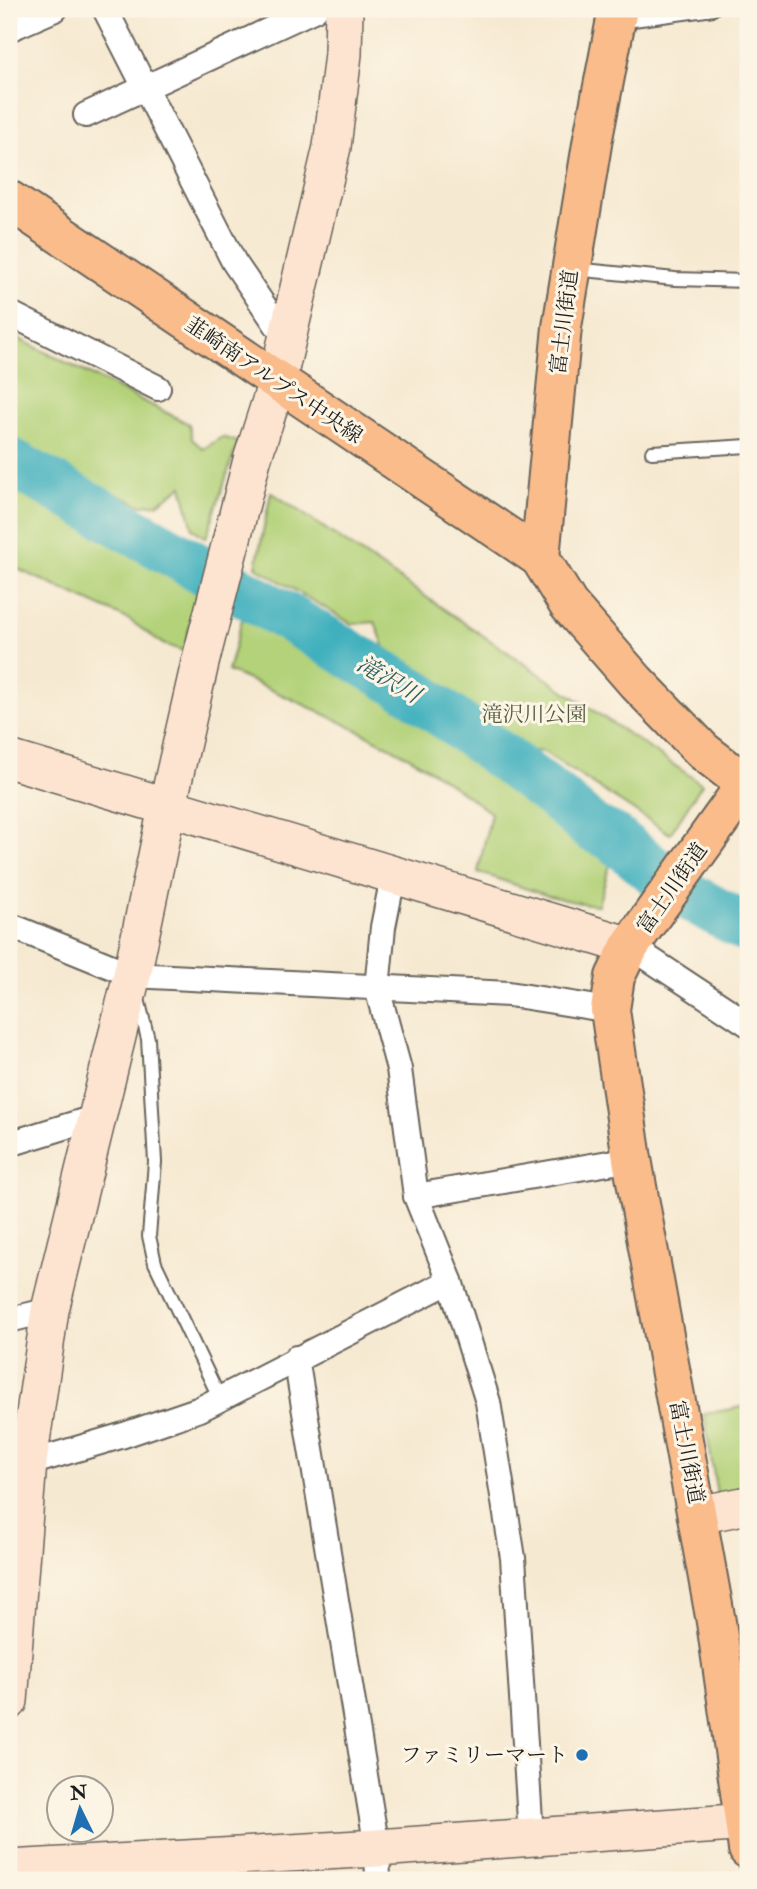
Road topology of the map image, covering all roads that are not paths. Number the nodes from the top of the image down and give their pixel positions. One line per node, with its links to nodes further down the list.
1 (55, 9): 7 (street)
2 (105, 9): 8 (street)
3 (315, 9): 8 (street)
4 (344, 9): 14 (street)
5 (713, 9): 6 (lane)
6 (616, 16): 11 (main road, 富士川街道)
7 (9, 29)
8 (145, 88): 9 (street); 14 (street)
9 (86, 115)
10 (9, 200): 15 (main road, 韮崎南アルプス中央線)
11 (571, 268): 12 (lane); 19 (main road, 富士川街道)
12 (748, 281)
13 (9, 313): 16 (street)
14 (287, 340): 15 (street)
15 (277, 382): 19 (main road, 韮崎南アルプス中央線); 22 (street)
16 (158, 388)
17 (748, 446): 18 (lane)
18 (652, 452)
19 (540, 558): 21 (main road, 富士川街道)
20 (9, 759): 22 (street)
21 (742, 790): 25 (main road, 富士川街道)
22 (167, 807): 23 (street); 26 (street)
23 (393, 877): 25 (street); 27 (street)
24 (9, 925): 26 (street)
25 (640, 931): 28 (main road, 富士川街道); 29 (street)
26 (132, 975): 27 (street); 30 (street); 38 (lane)
27 (377, 988): 28 (street); 33 (street)
28 (610, 1010): 32 (main road, 富士川街道)
29 (748, 1024)
30 (97, 1117): 31 (street); 35 (street)
31 (9, 1144)
32 (632, 1158): 33 (street); 41 (main road, 富士川街道)
33 (416, 1196): 34 (street)
34 (450, 1281): 37 (street); 44 (street)
35 (50, 1310): 36 (street); 39 (street)
36 (9, 1320)
37 (296, 1358): 38 (street); 45 (street)
38 (219, 1399): 39 (street)
39 (19, 1466): 42 (street)
40 (748, 1505): 41 (street)
41 (698, 1515): 43 (main road, 富士川街道)
42 (9, 1701)
43 (747, 1831): 44 (street)
44 (531, 1836): 45 (street)
45 (377, 1864): 46 (street)
46 (9, 1870)

